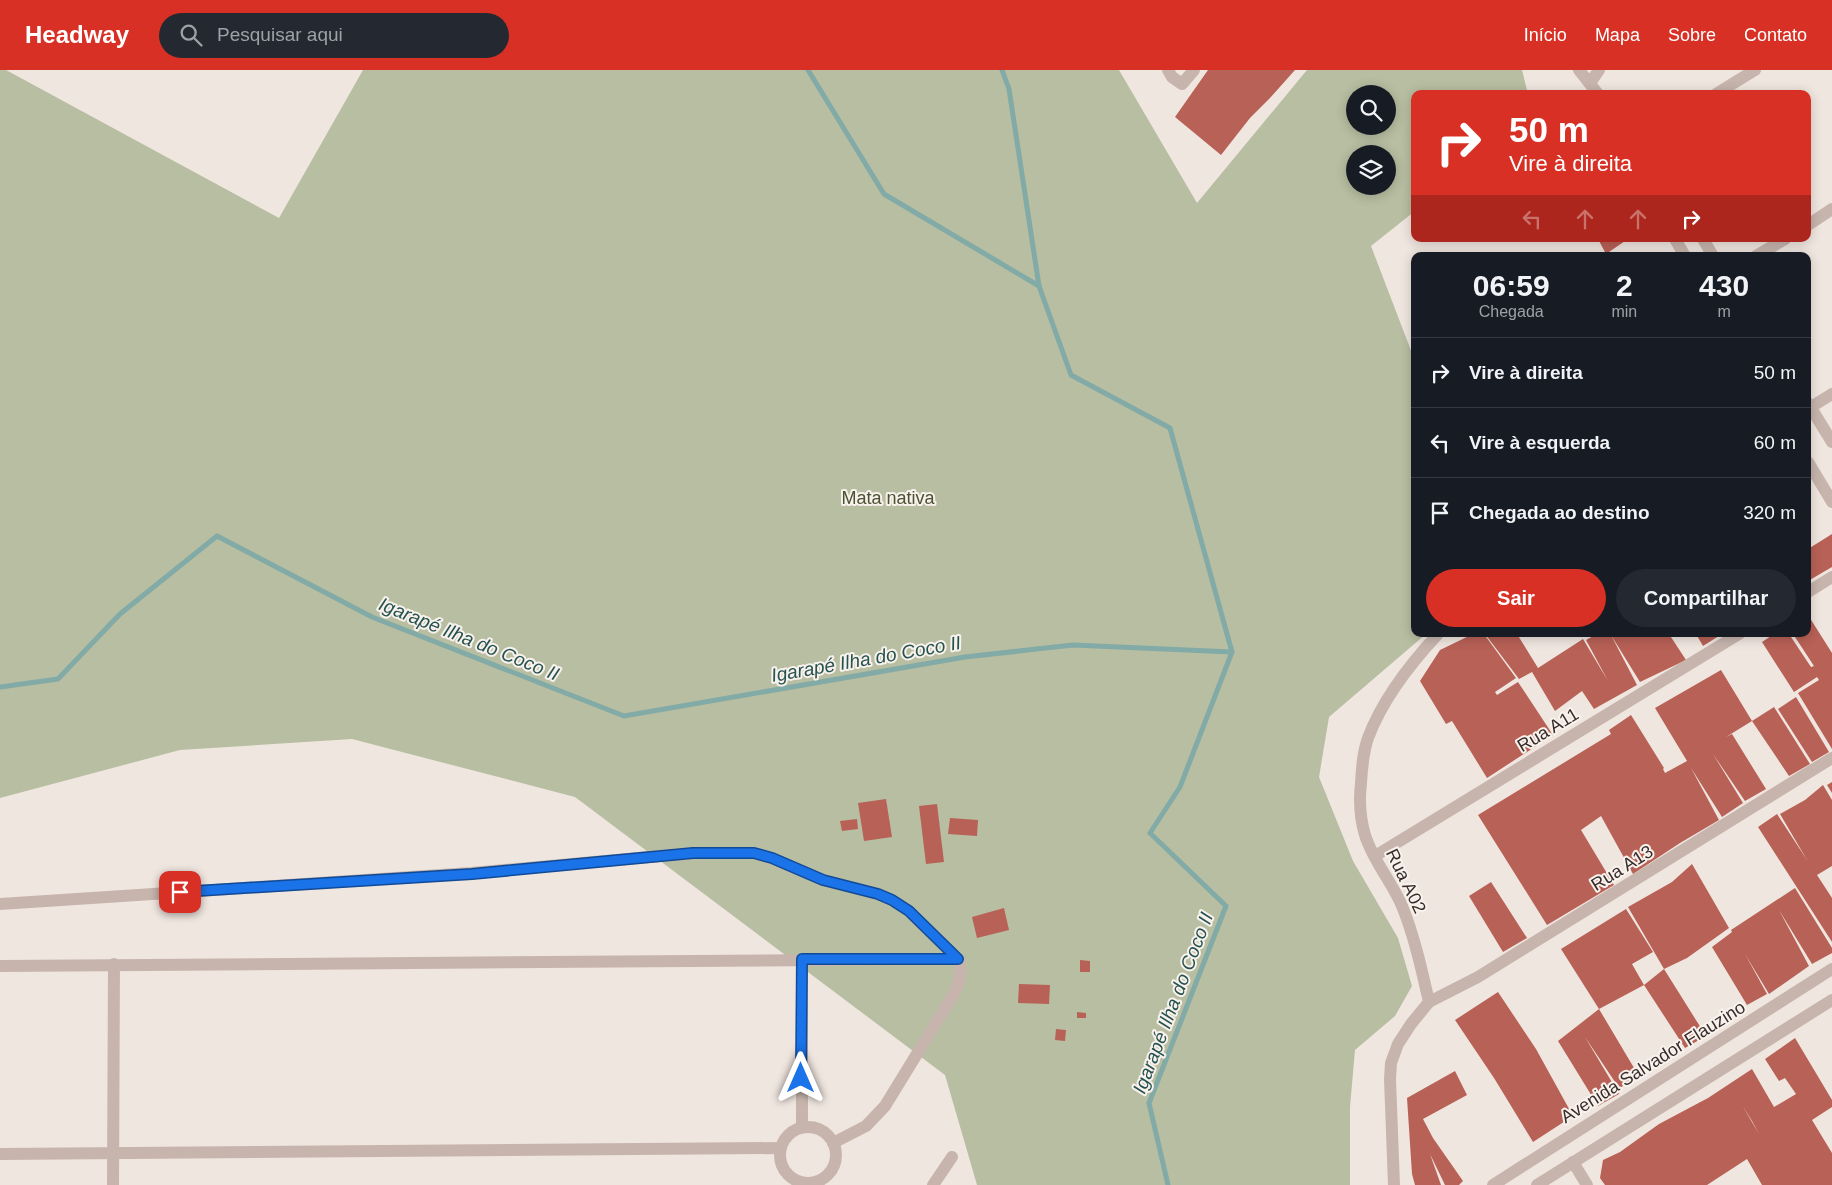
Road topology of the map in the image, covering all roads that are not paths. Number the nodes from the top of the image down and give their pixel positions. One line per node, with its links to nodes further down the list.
1 (1168, 70): 2 (street)
2 (1194, 70)
3 (1579, 70): 6 (street)
4 (1599, 70): 6 (street)
5 (1756, 70): 8 (street)
6 (1590, 83): 7 (street)
7 (1595, 90)
8 (1723, 90)
9 (1832, 210): 10 (street)
10 (1811, 223)
11 (1780, 242): 12 (street)
12 (1763, 252)
13 (1832, 394): 14 (street)
14 (1811, 404)
15 (1811, 408): 16 (street)
16 (1832, 442)
17 (1811, 467): 18 (street)
18 (1832, 502)
19 (1832, 577): 20 (street)
20 (1811, 590)
21 (1435, 637): 24 (street, Rua A02)
22 (1734, 637): 24 (street, Rua A11)
23 (1832, 758): 32 (street, Rua A13)
24 (1374, 856): 32 (street, Rua A02)
25 (0, 904): 27 (street)
26 (802, 959): 27 (street); 28 (street); 33 (street)
27 (958, 959): 34 (street)
28 (114, 964): 29 (street); 36 (street)
29 (0, 966)
30 (1832, 969): 46 (street, Avenida Salvador Flauzino)
31 (1832, 1000): 39 (street)
32 (1428, 1002): 45 (street)
33 (802, 1127): 34 (street); 35 (street)
34 (834, 1143): 40 (street)
35 (780, 1148): 36 (street); 41 (street)
36 (113, 1153): 37 (street); 42 (street)
37 (0, 1154)
38 (952, 1157): 44 (street)
39 (1573, 1162): 47 (street); 48 (street)
40 (832, 1170): 41 (street); 43 (street)
41 (790, 1181)
42 (113, 1185)
43 (825, 1185)
44 (933, 1185)
45 (1394, 1185)
46 (1493, 1185)
47 (1537, 1185)
48 (1586, 1185)

